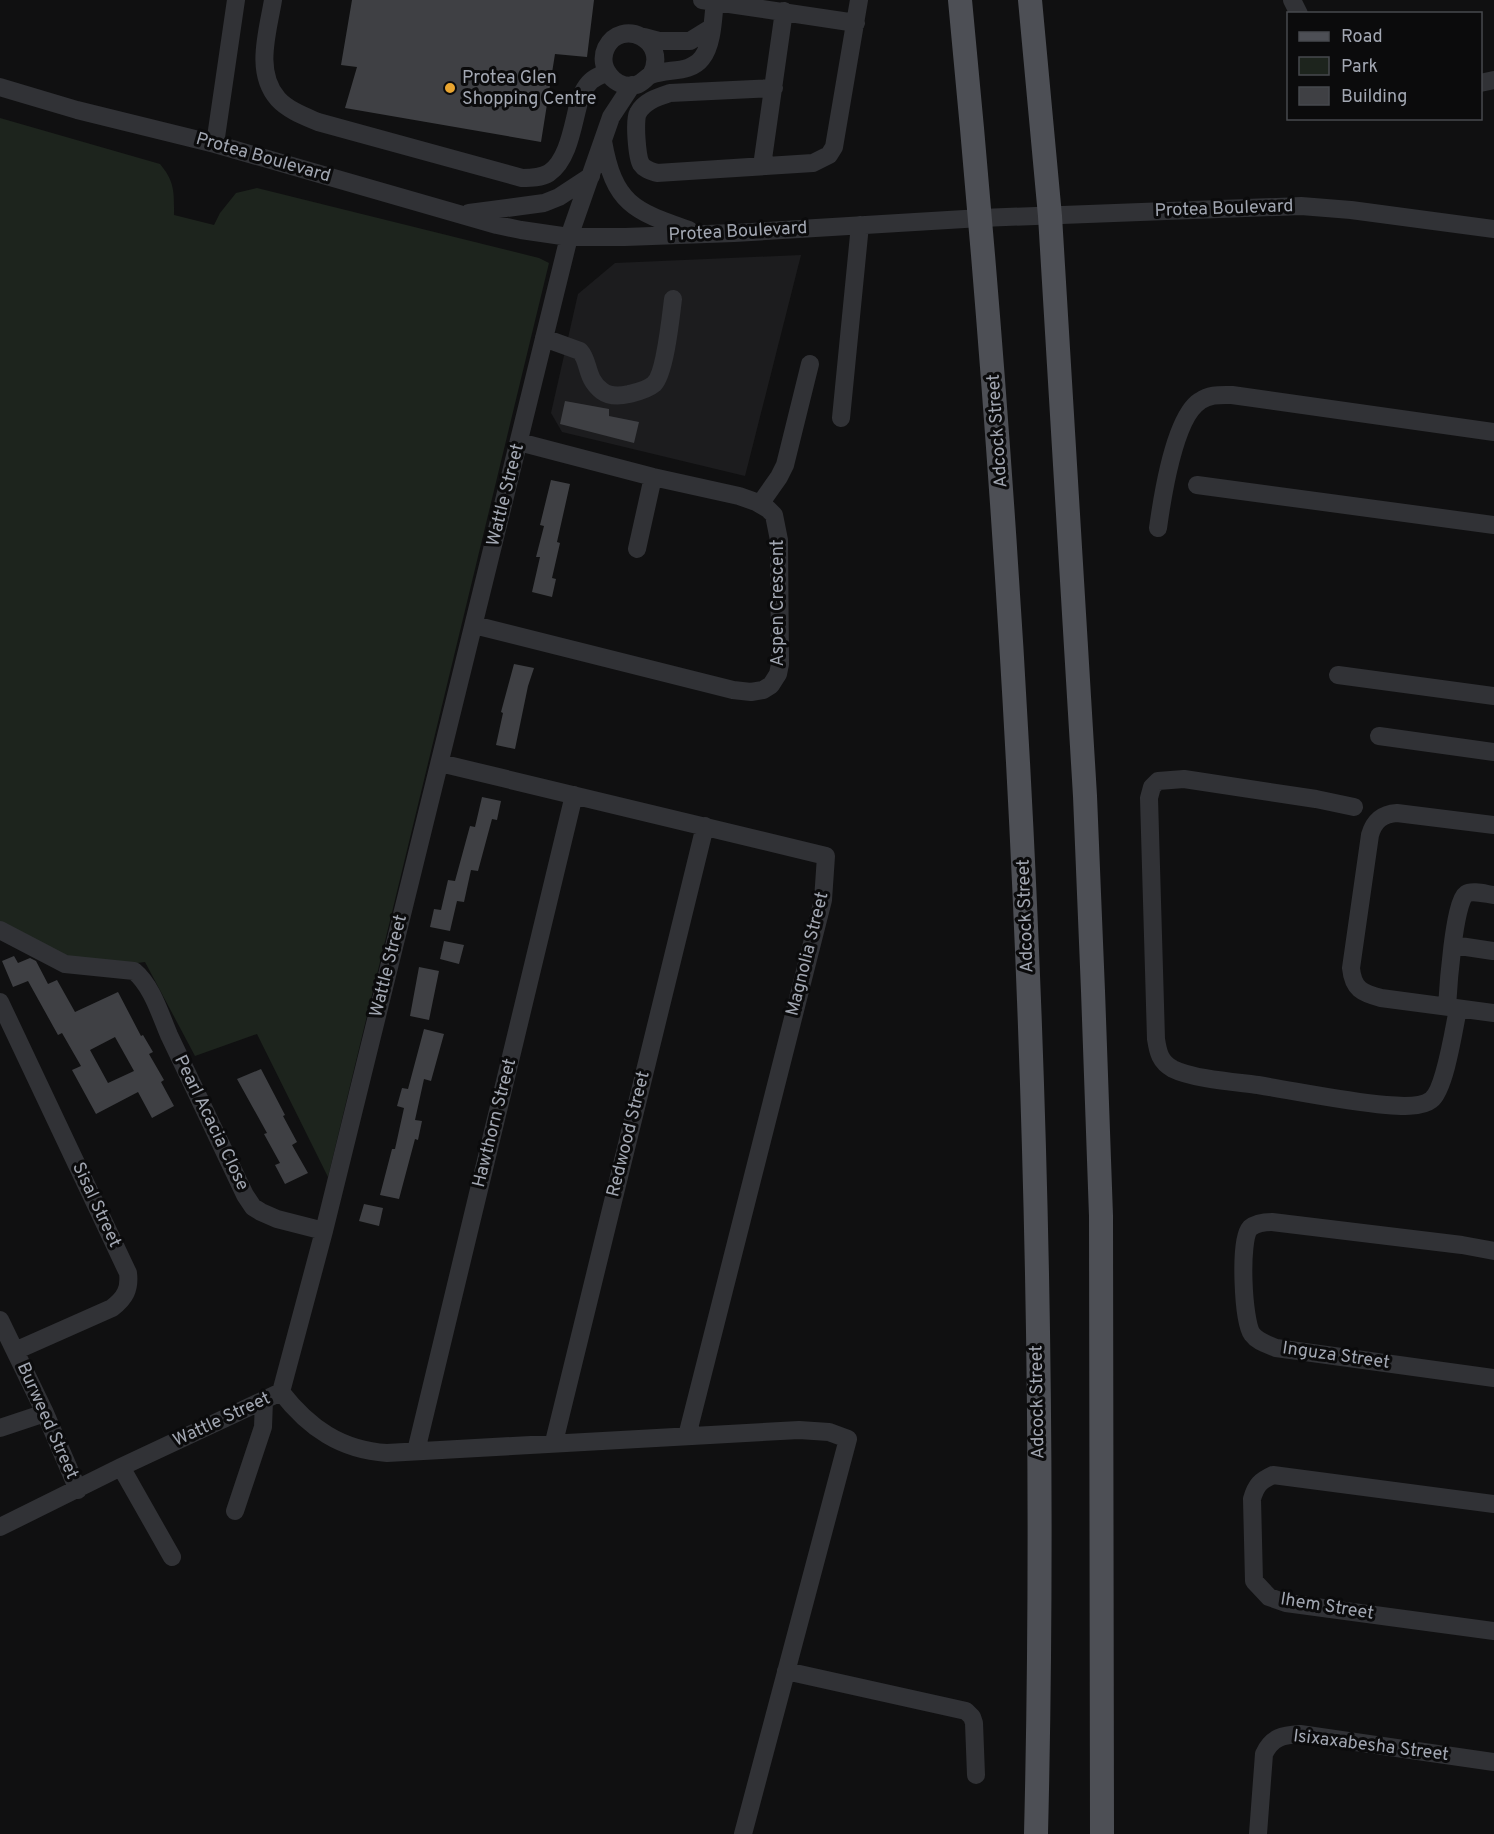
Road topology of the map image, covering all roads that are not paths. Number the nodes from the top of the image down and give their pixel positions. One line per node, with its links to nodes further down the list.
1 (236, 0): 18 (street)
2 (273, 0): 11 (street)
3 (711, 0): 7 (street); 9 (street)
4 (860, 0): 8 (street)
5 (960, 0): 23 (main road, Adcock Street)
6 (1030, 0): 22 (main road)
7 (784, 11): 8 (street); 15 (street)
8 (855, 23): 19 (street)
9 (711, 28): 10 (street); 12 (street)
10 (644, 37): 11 (street); 12 (street)
11 (610, 75): 13 (street); 16 (street)
12 (651, 75): 13 (street)
13 (632, 85): 16 (street)
14 (0, 87): 18 (street, Protea Boulevard)
15 (774, 88): 19 (street); 19 (street)
16 (611, 117): 17 (street, Wattle Street)
17 (603, 140): 20 (street, Wattle Street); 26 (street)
18 (215, 144): 21 (street, Protea Boulevard)
19 (762, 166)
20 (591, 176): 21 (street); 27 (street, Wattle Street)
21 (458, 214): 27 (street, Protea Boulevard)
22 (1050, 216): 23 (street, Protea Boulevard); 25 (street, Protea Boulevard); 80 (main road)
23 (981, 218): 24 (street, Protea Boulevard); 79 (main road, Adcock Street)
24 (860, 225): 26 (street, Protea Boulevard); 31 (street)
25 (1494, 229)
26 (700, 234): 27 (street, Protea Boulevard)
27 (569, 237): 29 (street, Wattle Street)
28 (674, 298): 29 (street)
29 (544, 338): 33 (street, Wattle Street)
30 (810, 363): 36 (street)
31 (841, 418)
32 (1494, 432): 38 (street)
33 (519, 442): 34 (street); 40 (street, Wattle Street)
34 (653, 477): 36 (street); 39 (street)
35 (1197, 485): 37 (street)
36 (760, 504): 40 (street, Aspen Crescent)
37 (1494, 525)
38 (1158, 528)
39 (637, 549)
40 (474, 625): 45 (street, Wattle Street)
41 (1338, 675): 42 (street)
42 (1494, 696)
43 (1379, 736): 44 (street)
44 (1494, 752)
45 (440, 764): 46 (street, Magnolia Street); 57 (street, Wattle Street)
46 (574, 795): 49 (street, Magnolia Street); 67 (street, Hawthorn Street)
47 (1354, 807): 55 (street)
48 (1494, 825): 55 (street)
49 (705, 826): 65 (street, Magnolia Street); 66 (street, Redwood Street)
50 (1494, 895): 52 (street)
51 (0, 930): 57 (street, Pearl Acacia Close)
52 (1453, 945): 53 (street); 55 (street)
53 (1493, 951)
54 (0, 1002): 60 (street, Sisal Street)
55 (1452, 1008): 56 (street)
56 (1494, 1013)
57 (324, 1231): 62 (street, Wattle Street)
58 (1494, 1251): 61 (street, Inguza Street)
59 (0, 1320): 60 (street, Burweed Street)
60 (15, 1351): 63 (street, Burweed Street)
61 (1494, 1378)
62 (273, 1396): 67 (street); 68 (street, Wattle Street); 71 (street)
63 (45, 1413): 64 (street); 69 (street, Burweed Street)
64 (0, 1428)
65 (687, 1436): 66 (street); 75 (street)
66 (554, 1442): 67 (street)
67 (416, 1451)
68 (121, 1467): 69 (street, Wattle Street); 73 (street)
69 (78, 1490): 72 (street, Wattle Street)
70 (1494, 1504): 74 (street, Ihem Street)
71 (235, 1511)
72 (0, 1527)
73 (171, 1557)
74 (1494, 1631)
75 (786, 1671): 77 (street); 78 (street)
76 (1494, 1761): 81 (street, Isixaxabesha Street)
77 (976, 1775)
78 (743, 1834)
79 (1036, 1834)
80 (1102, 1834)
81 (1258, 1834)

